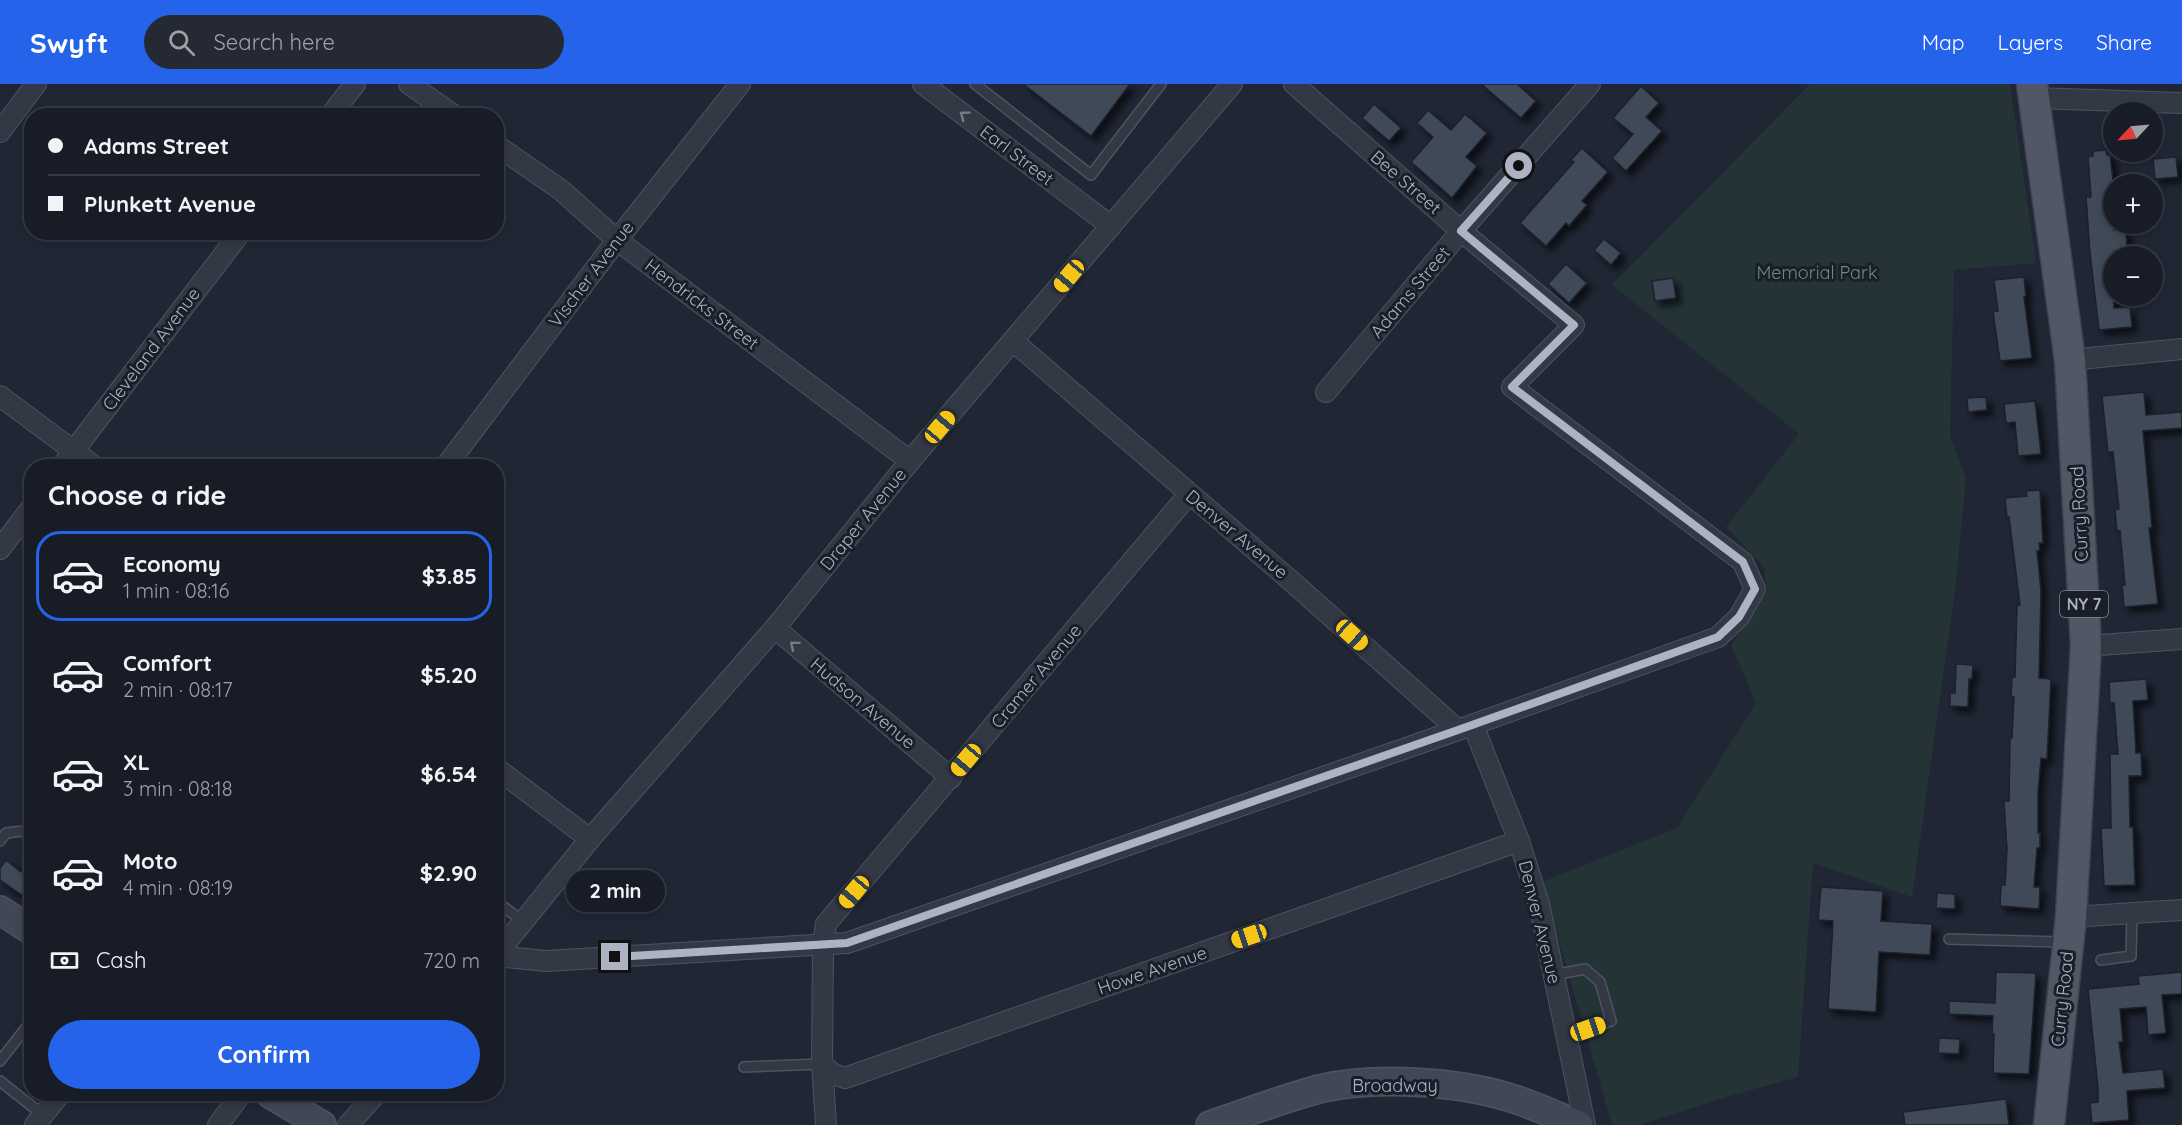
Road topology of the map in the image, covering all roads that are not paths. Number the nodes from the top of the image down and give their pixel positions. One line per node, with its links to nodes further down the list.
1 (36, 84): 15 (street)
2 (355, 84): 13 (street)
3 (409, 84): 14 (street)
4 (740, 84): 20 (street, Vischer Avenue)
5 (923, 84): 17 (street, Earl Street, one-way to 5)
6 (975, 84): 7 (lane)
7 (1161, 84)
8 (1232, 84): 17 (street, Draper Avenue)
9 (1294, 84): 18 (street, Bee Street)
10 (1590, 84): 18 (street, Adams Street)
11 (2033, 91): 12 (street); 23 (main road, Curry Road / NY 7)
12 (2182, 103)
13 (336, 108)
14 (443, 108)
15 (0, 132)
16 (504, 150): 20 (street, Hendricks Street)
17 (1111, 226): 21 (street, Draper Avenue)
18 (1461, 231): 24 (street, Adams Street); 35 (street, Bee Street)
19 (235, 240): 26 (street, Cleveland Avenue)
20 (617, 240): 27 (street, Vischer Avenue); 28 (street, Hendricks Street)
21 (1013, 341): 28 (street, Draper Avenue); 29 (street, Denver Avenue)
22 (2182, 349): 23 (street)
23 (2070, 360): 34 (main road, Curry Road / NY 7)
24 (1326, 392)
25 (0, 396): 26 (street)
26 (68, 459)
27 (451, 459)
28 (910, 461): 32 (street, Draper Avenue)
29 (1189, 494): 35 (street, Denver Avenue); 37 (street, Cramer Avenue)
30 (24, 518): 31 (street)
31 (0, 549)
32 (775, 628): 37 (street, Hudson Avenue, one-way to 32); 39 (street, Draper Avenue)
33 (2182, 639): 34 (street)
34 (2086, 646): 48 (main road, Curry Road / NY 7)
35 (1466, 728): 41 (street, Denver Avenue); 50 (street)
36 (504, 774): 39 (street)
37 (951, 778): 50 (street, Cramer Avenue)
38 (24, 831): 40 (lane)
39 (590, 839): 46 (street, Draper Avenue)
40 (0, 841)
41 (1519, 841): 54 (street, Denver Avenue); 58 (street, Howe Avenue)
42 (504, 907): 46 (lane)
43 (0, 910): 47 (main road)
44 (2182, 910): 45 (street)
45 (2132, 914): 48 (street); 53 (lane)
46 (524, 922): 51 (street, Draper Avenue)
47 (24, 926)
48 (2069, 929): 49 (lane); 73 (main road, Curry Road / NY 7)
49 (1949, 939)
50 (823, 944): 52 (street); 58 (street, Cramer Avenue)
51 (504, 946)
52 (504, 957)
53 (2101, 960)
54 (1553, 975): 56 (street, Denver Avenue); 56 (lane)
55 (24, 1030): 57 (lane)
56 (1565, 1036): 72 (street, Denver Avenue)
57 (0, 1061)
58 (822, 1064): 59 (lane); 69 (street, Cramer Avenue)
59 (744, 1067)
60 (0, 1081): 65 (lane)
61 (54, 1101): 65 (street)
62 (236, 1101): 66 (street)
63 (282, 1101): 67 (main road)
64 (370, 1101): 68 (street)
65 (39, 1120)
66 (218, 1125)
67 (322, 1125)
68 (348, 1125)
69 (826, 1125)
70 (1210, 1125): 71 (main road, Broadway)
71 (1580, 1125)
72 (1585, 1125)
73 (2049, 1125)

